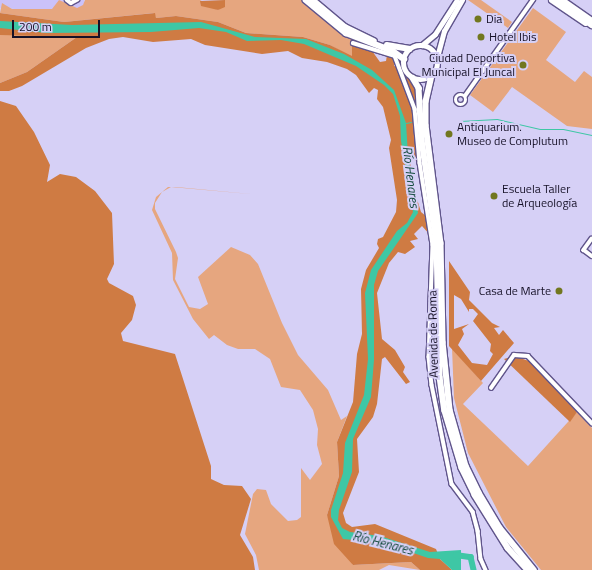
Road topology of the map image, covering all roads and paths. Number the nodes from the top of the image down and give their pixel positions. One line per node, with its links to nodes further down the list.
1 (67, 0): 2 (street)
2 (77, 0)
3 (306, 0): 18 (main road)
4 (313, 0): 16 (main road)
5 (457, 0): 15 (street)
6 (462, 0): 17 (street)
7 (533, 0): 21 (street)
8 (551, 0): 13 (street)
9 (557, 0): 11 (main road)
10 (563, 0): 11 (street)
11 (570, 4): 12 (main road); 13 (main road)
12 (592, 21)
13 (592, 26)
14 (353, 43): 26 (street)
15 (422, 45): 16 (main road); 17 (main road)
16 (410, 49): 18 (main road)
17 (437, 57): 19 (main road)
18 (404, 59): 20 (main road)
19 (432, 76): 20 (main road); 28 (main road, Avenida de Roma)
20 (413, 78): 27 (main road, Avenida de Roma)
21 (465, 96)
22 (592, 239): 23 (street)
23 (592, 256)
24 (491, 388): 25 (street)
25 (591, 421)
26 (486, 570)
27 (528, 570)
28 (534, 570)

